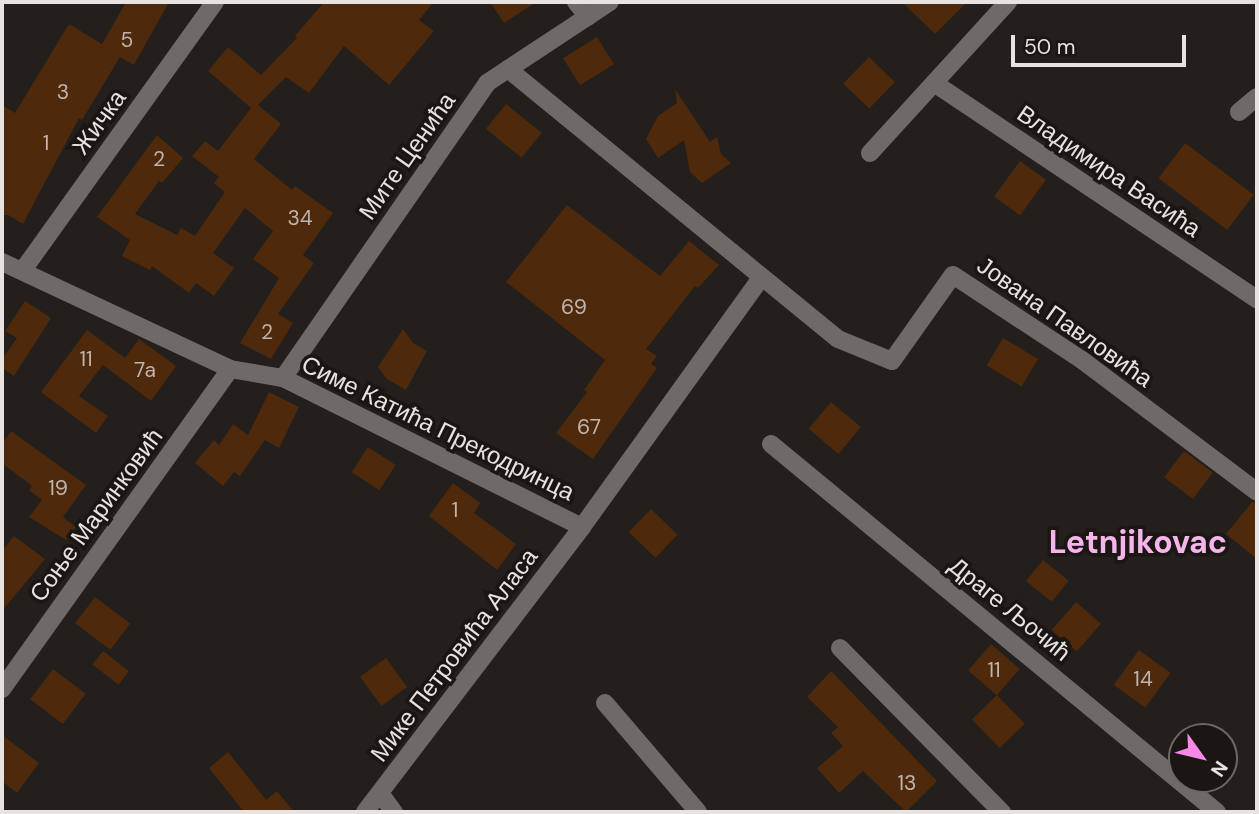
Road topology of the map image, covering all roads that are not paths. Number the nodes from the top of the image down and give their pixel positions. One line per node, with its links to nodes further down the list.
1 (215, 2): 12 (street, Жичка)
2 (576, 2): 5 (street)
3 (610, 2): 5 (street, Мите Ценића)
4 (1008, 2): 7 (street)
5 (588, 16): 6 (street, Мите Ценића)
6 (508, 69): 13 (street); 16 (street, Мите Ценића)
7 (934, 83): 10 (street); 14 (street, Владимира Васића)
8 (1257, 97): 9 (street)
9 (1239, 112)
10 (870, 153)
11 (2, 262): 12 (street, Симе Катића Прекодринца)
12 (23, 270): 15 (street, Симе Катића Прекодринца)
13 (760, 278): 18 (street, Јована Павловића); 19 (street, Мике Петровића Аласа)
14 (1257, 299)
15 (230, 369): 16 (street, Симе Катића Прекодринца); 21 (street, Соње Маринковић)
16 (283, 378): 19 (street, Симе Катића Прекодринца)
17 (771, 444): 28 (street, Драге Љочић)
18 (1257, 492)
19 (582, 527): 23 (street, Мике Петровића Аласа)
20 (840, 648): 27 (street)
21 (2, 689)
22 (604, 703): 26 (street)
23 (380, 793): 24 (street, Мике Петровића Аласа); 25 (street)
24 (365, 812)
25 (394, 812)
26 (698, 812)
27 (1002, 812)
28 (1217, 812)

